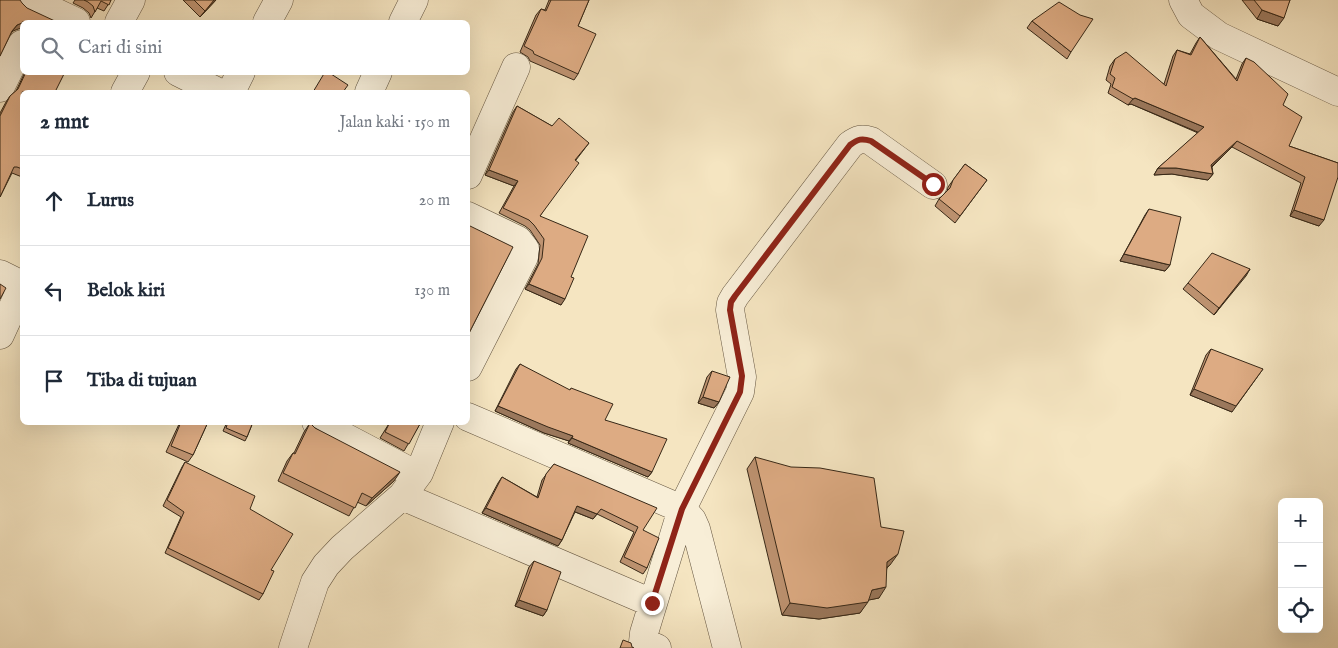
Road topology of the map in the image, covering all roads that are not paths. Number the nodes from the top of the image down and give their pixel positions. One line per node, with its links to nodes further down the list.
1 (131, 0): 7 (street)
2 (279, 0): 8 (street)
3 (414, 0): 9 (street)
4 (1183, 0): 21 (street)
5 (34, 6): 6 (street)
6 (71, 20)
7 (120, 20)
8 (268, 20)
9 (404, 20)
10 (20, 48): 16 (street)
11 (516, 67): 22 (street)
12 (134, 75): 17 (street)
13 (184, 75): 18 (street)
14 (240, 75): 19 (street)
15 (376, 75): 20 (street)
16 (0, 88)
17 (126, 90)
18 (214, 90)
19 (232, 90)
20 (369, 90)
21 (1338, 92)
22 (470, 170)
23 (933, 184): 35 (street)
24 (470, 217): 29 (street)
25 (0, 274): 26 (street)
26 (20, 285)
27 (20, 291): 28 (street)
28 (0, 336)
29 (470, 363)
30 (470, 418): 35 (street)
31 (322, 425): 33 (street)
32 (439, 425): 33 (street)
33 (419, 473): 34 (street)
34 (402, 496): 36 (street); 37 (street)
35 (682, 509): 36 (street); 39 (street)
36 (652, 603): 38 (street)
37 (293, 648)
38 (657, 648)
39 (727, 648)

